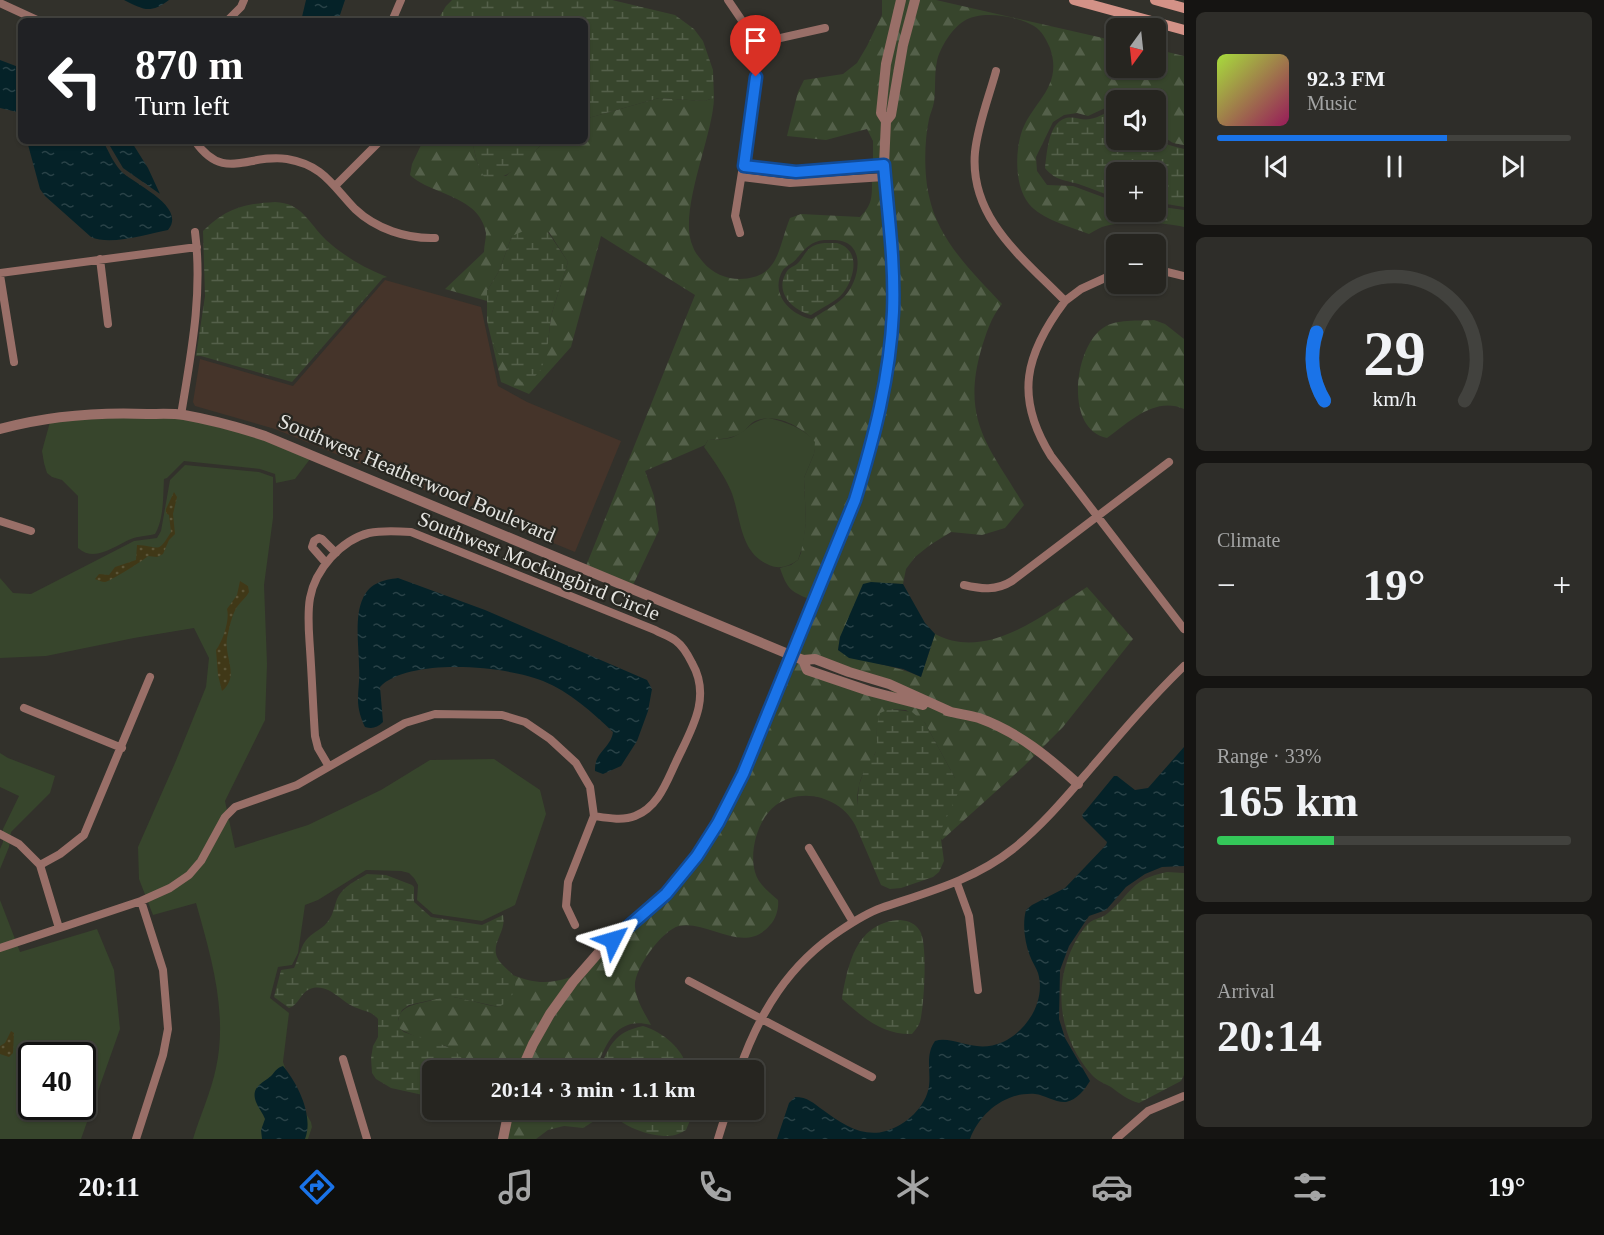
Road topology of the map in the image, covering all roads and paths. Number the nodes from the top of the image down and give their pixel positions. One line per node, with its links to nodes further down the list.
1 (244, 0): 11 (street)
2 (401, 0): 12 (street)
3 (728, 0): 15 (street)
4 (901, 0): 17 (street)
5 (915, 0): 17 (street)
6 (1074, 0): 14 (main road)
7 (1155, 0): 9 (main road)
8 (0, 3): 10 (street)
9 (1184, 8)
10 (32, 18)
11 (229, 18)
12 (393, 18)
13 (825, 28): 15 (street)
14 (1184, 30)
15 (754, 44): 21 (street)
16 (996, 71): 34 (street)
17 (886, 121): 20 (street)
18 (197, 144): 24 (street)
19 (377, 144): 24 (street)
20 (884, 165): 21 (street); 23 (street)
21 (744, 166): 22 (street)
22 (742, 177): 23 (street); 26 (street)
23 (885, 177): 47 (street)
24 (336, 185): 27 (street)
25 (195, 232): 28 (street)
26 (740, 233)
27 (435, 238)
28 (197, 248): 29 (street); 37 (street)
29 (100, 259): 31 (street); 35 (street)
30 (1166, 272): 32 (street)
31 (0, 274): 36 (street)
32 (1184, 276)
33 (1106, 278): 34 (street)
34 (1065, 301): 40 (street)
35 (108, 324)
36 (14, 362)
37 (181, 415): 38 (street, Southwest Heatherwood Boulevard); 47 (street, Southwest Heatherwood Boulevard)
38 (0, 429)
39 (1169, 462): 40 (street)
40 (1097, 516): 45 (street); 46 (street)
41 (0, 522): 42 (street)
42 (31, 531)
43 (336, 553): 44 (street, Southwest Mockingbird Circle); 44 (street); 54 (street, Southwest Mockingbird Circle)
44 (326, 563): 52 (street, Southwest Mockingbird Circle)
45 (964, 585)
46 (1184, 629)
47 (798, 658): 53 (street, Southwest Heatherwood Boulevard); 68 (street)
48 (1184, 666): 53 (street)
49 (150, 678): 51 (street)
50 (24, 708): 51 (street)
51 (122, 748): 57 (street)
52 (328, 765): 54 (street); 59 (street)
53 (1078, 784): 58 (street)
54 (594, 816): 61 (street)
55 (0, 834): 57 (street)
56 (809, 848): 60 (street)
57 (40, 865): 62 (street)
58 (957, 883): 60 (street); 65 (street)
59 (141, 901): 62 (street); 74 (street)
60 (853, 922): 66 (street)
61 (575, 926)
62 (59, 928): 63 (street)
63 (0, 948)
64 (689, 981): 66 (street)
65 (978, 990)
66 (760, 1018): 69 (street); 70 (street)
67 (343, 1059): 75 (street)
68 (526, 1060)
69 (743, 1060)
70 (872, 1077)
71 (1184, 1096): 78 (street)
72 (507, 1120): 76 (street)
73 (724, 1120): 77 (street)
74 (136, 1139)
75 (367, 1139)
76 (503, 1139)
77 (718, 1139)
78 (1116, 1139)

